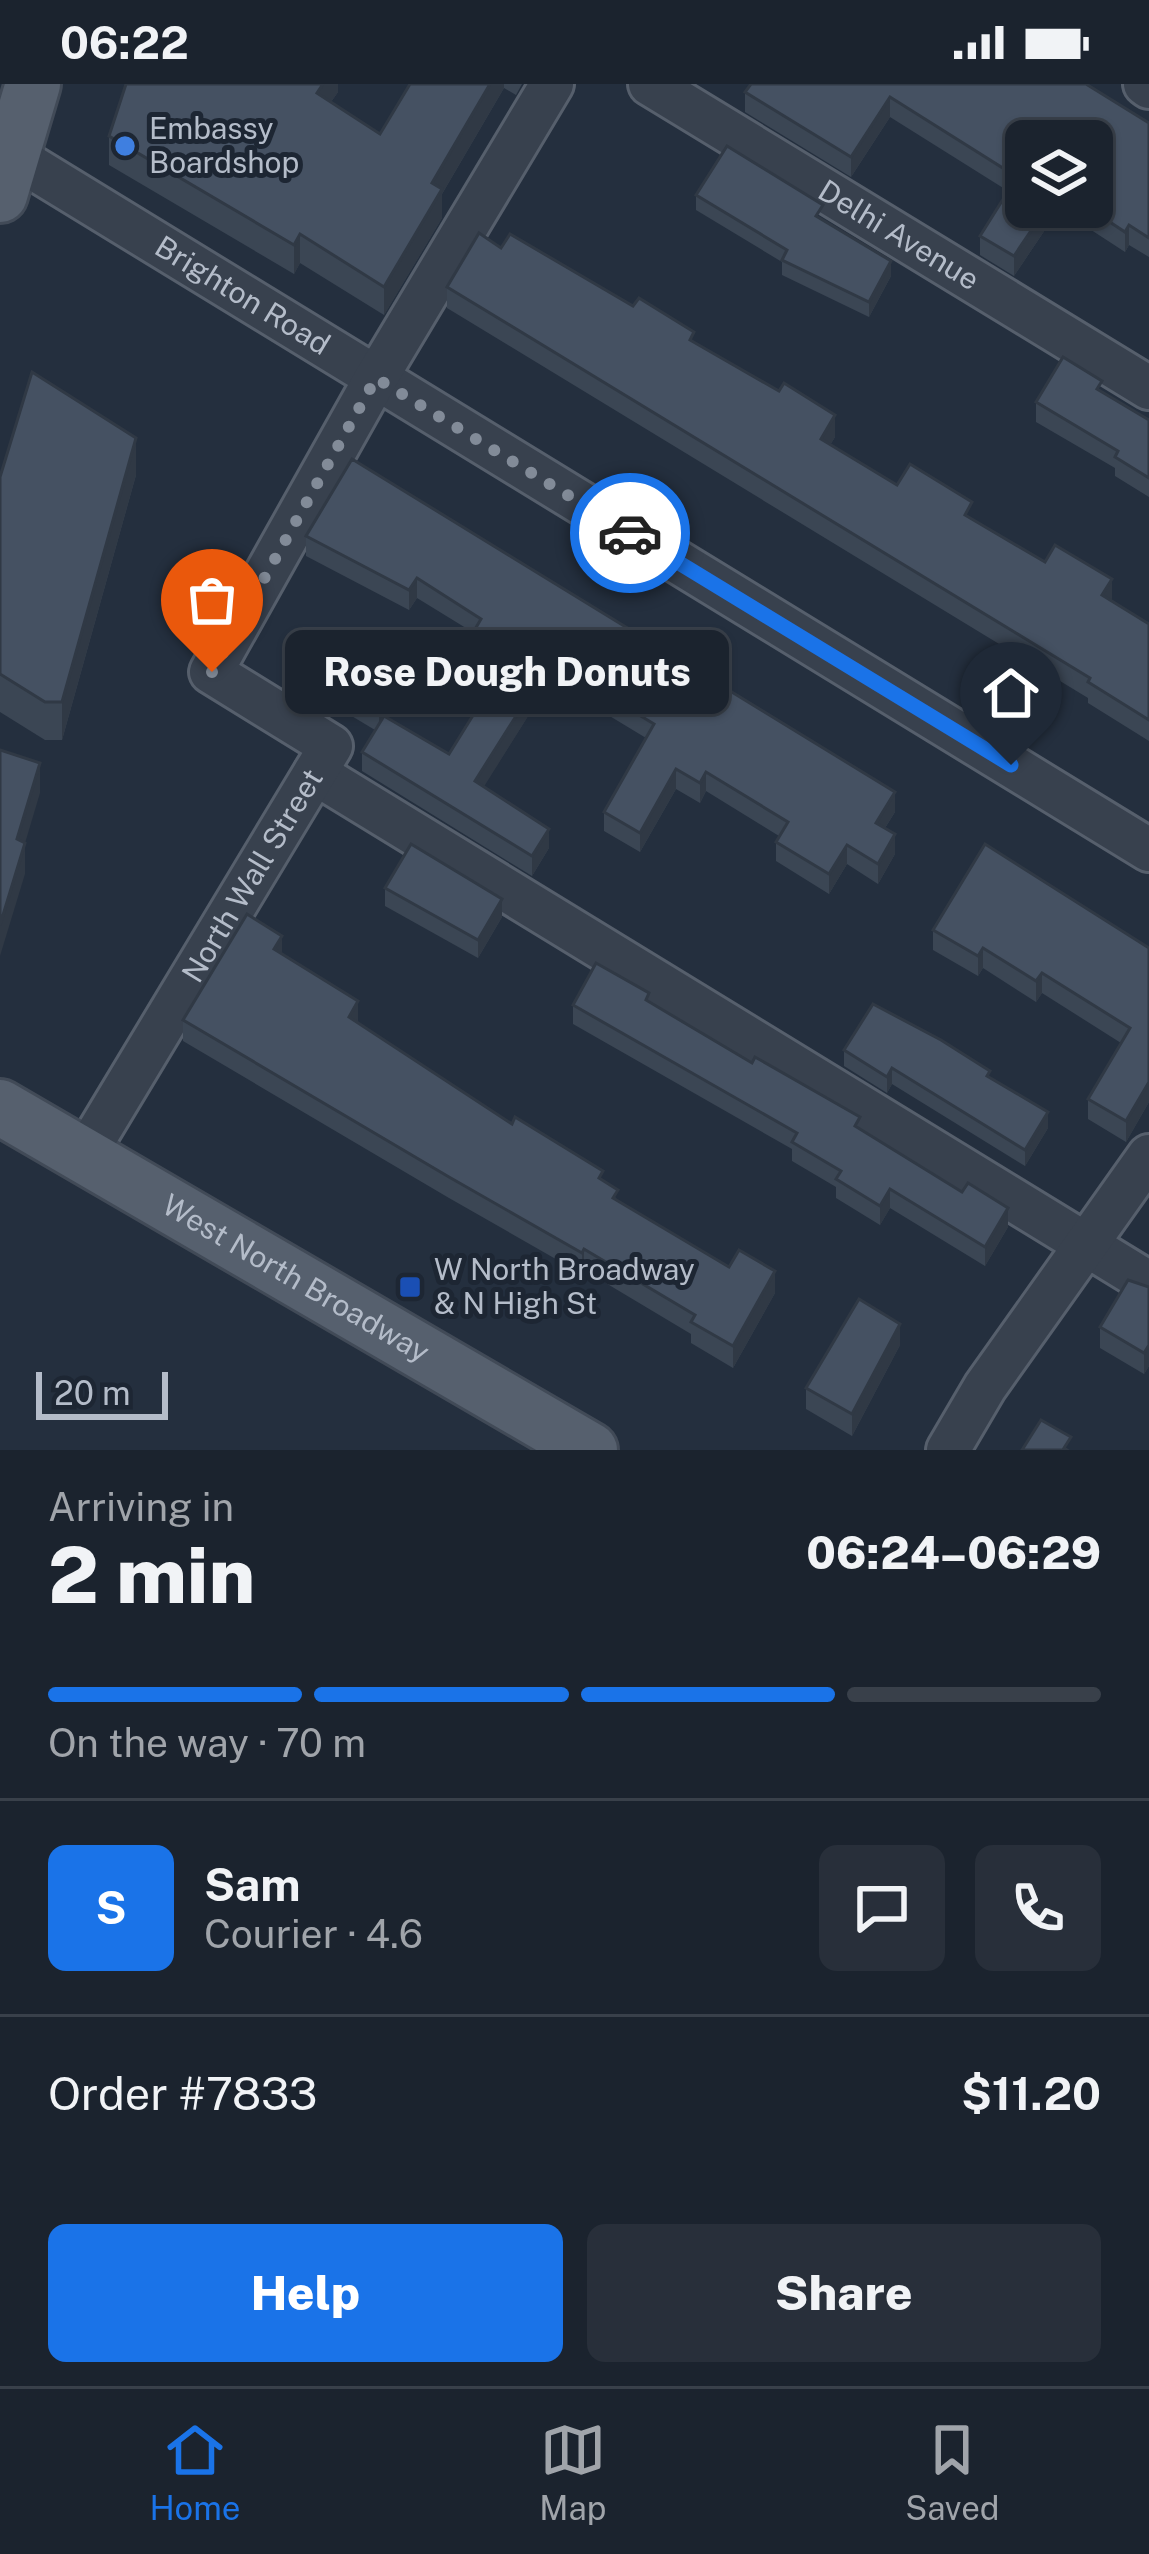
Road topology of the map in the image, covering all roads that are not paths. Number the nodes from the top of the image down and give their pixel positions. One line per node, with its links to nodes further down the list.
1 (552, 84): 4 (street, North Wall Street)
2 (650, 84): 5 (street, Delhi Avenue)
3 (13, 138): 4 (street, Brighton Road)
4 (376, 378): 6 (street, North Wall Street); 7 (street, Brighton Road)
5 (1149, 388)
6 (315, 773): 9 (street, North Wall Street); 11 (street)
7 (1149, 850)
8 (0, 1106): 9 (main road, West North Broadway)
9 (84, 1156): 13 (main road, West North Broadway)
10 (1149, 1156): 11 (street)
11 (1087, 1245): 12 (street); 14 (street)
12 (1149, 1283)
13 (590, 1450)
14 (948, 1450)

